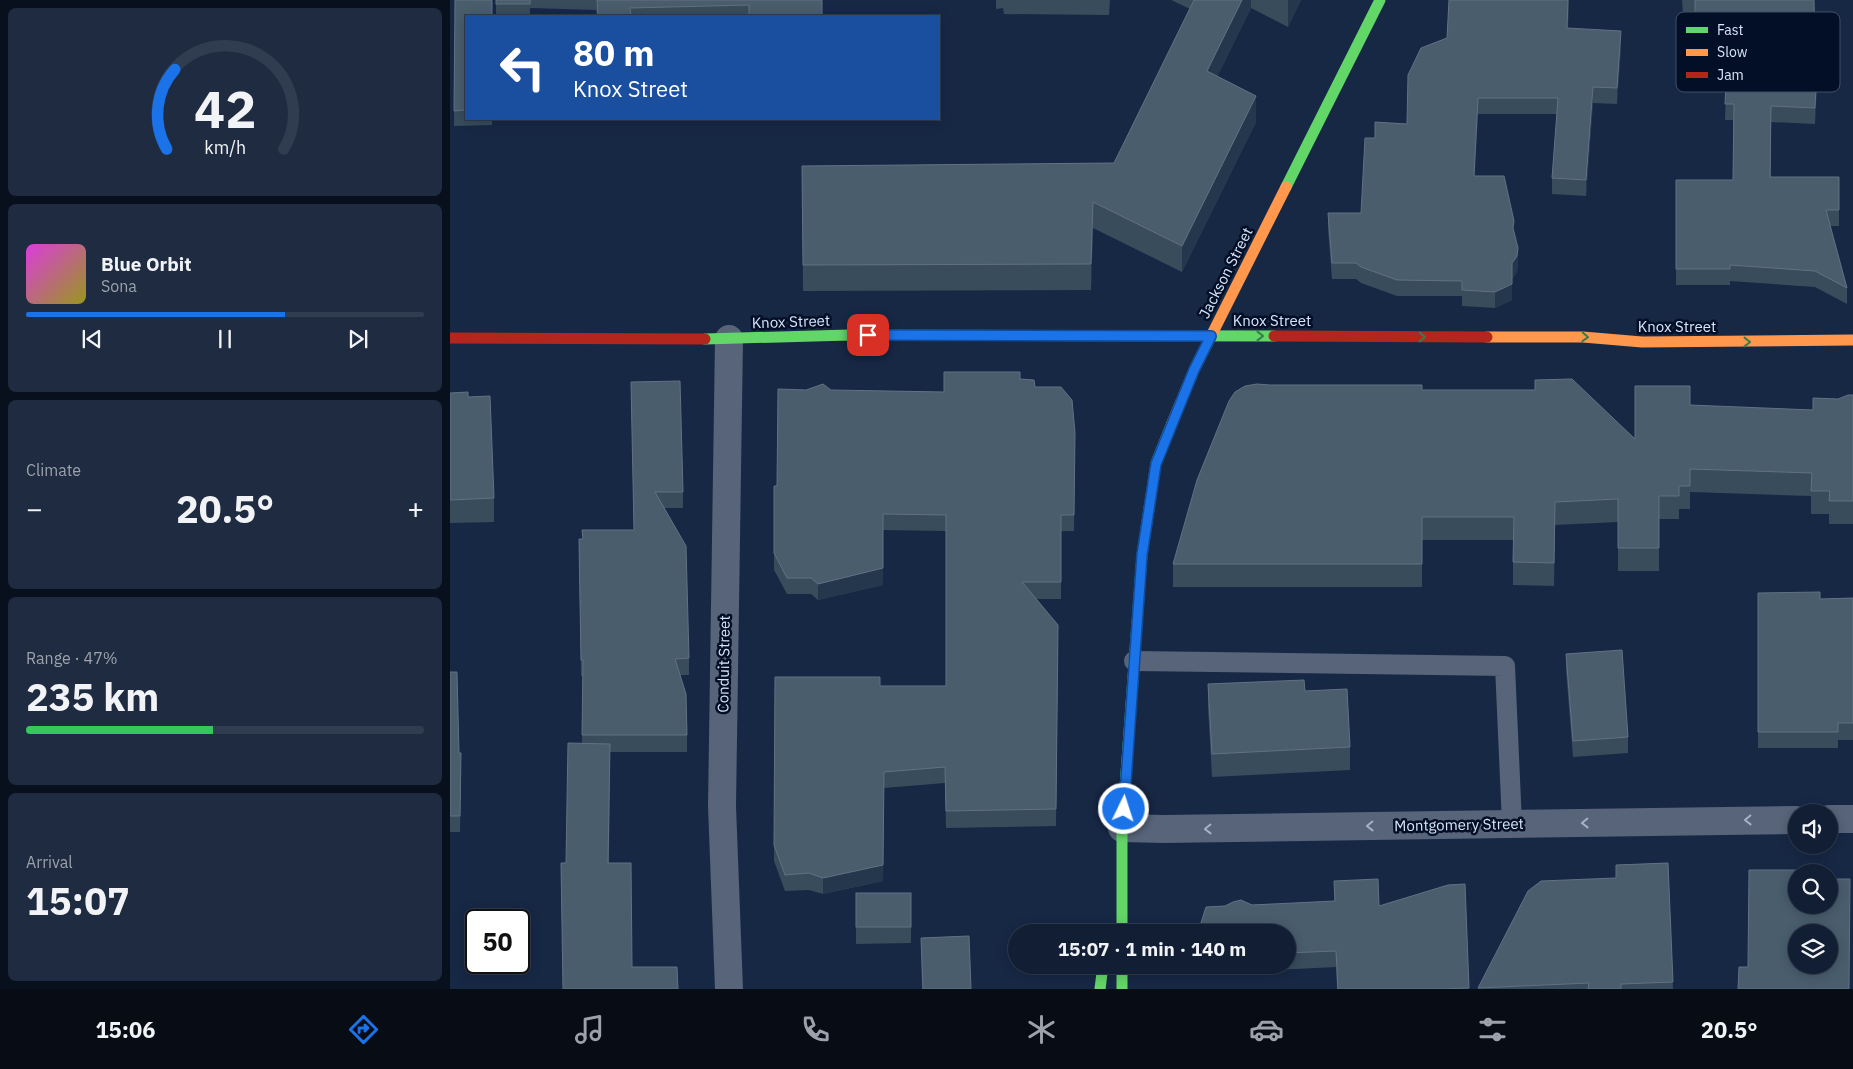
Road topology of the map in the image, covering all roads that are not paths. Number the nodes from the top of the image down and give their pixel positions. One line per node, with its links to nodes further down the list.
1 (1380, 0): 2 (street, Jackson Street)
2 (1211, 336): 4 (street, Knox Street); 5 (street, Knox Street, one-way to 5); 6 (street, Jackson Street)
3 (450, 338): 4 (street, Knox Street)
4 (729, 339): 16 (street, Conduit Street)
5 (1853, 340)
6 (1134, 661): 10 (lane); 11 (street, Jackson Street)
7 (1838, 819): 8 (street)
8 (1853, 819)
9 (1788, 820): 10 (street, Montgomery Street, one-way to 10)
10 (1512, 824): 11 (street, Montgomery Street, one-way to 11)
11 (1122, 828): 12 (street); 13 (street, Jackson Street)
12 (1110, 914)
13 (1122, 924)
14 (1102, 974): 17 (street)
15 (1122, 974): 18 (street)
16 (729, 989)
17 (1100, 989)
18 (1122, 989)

